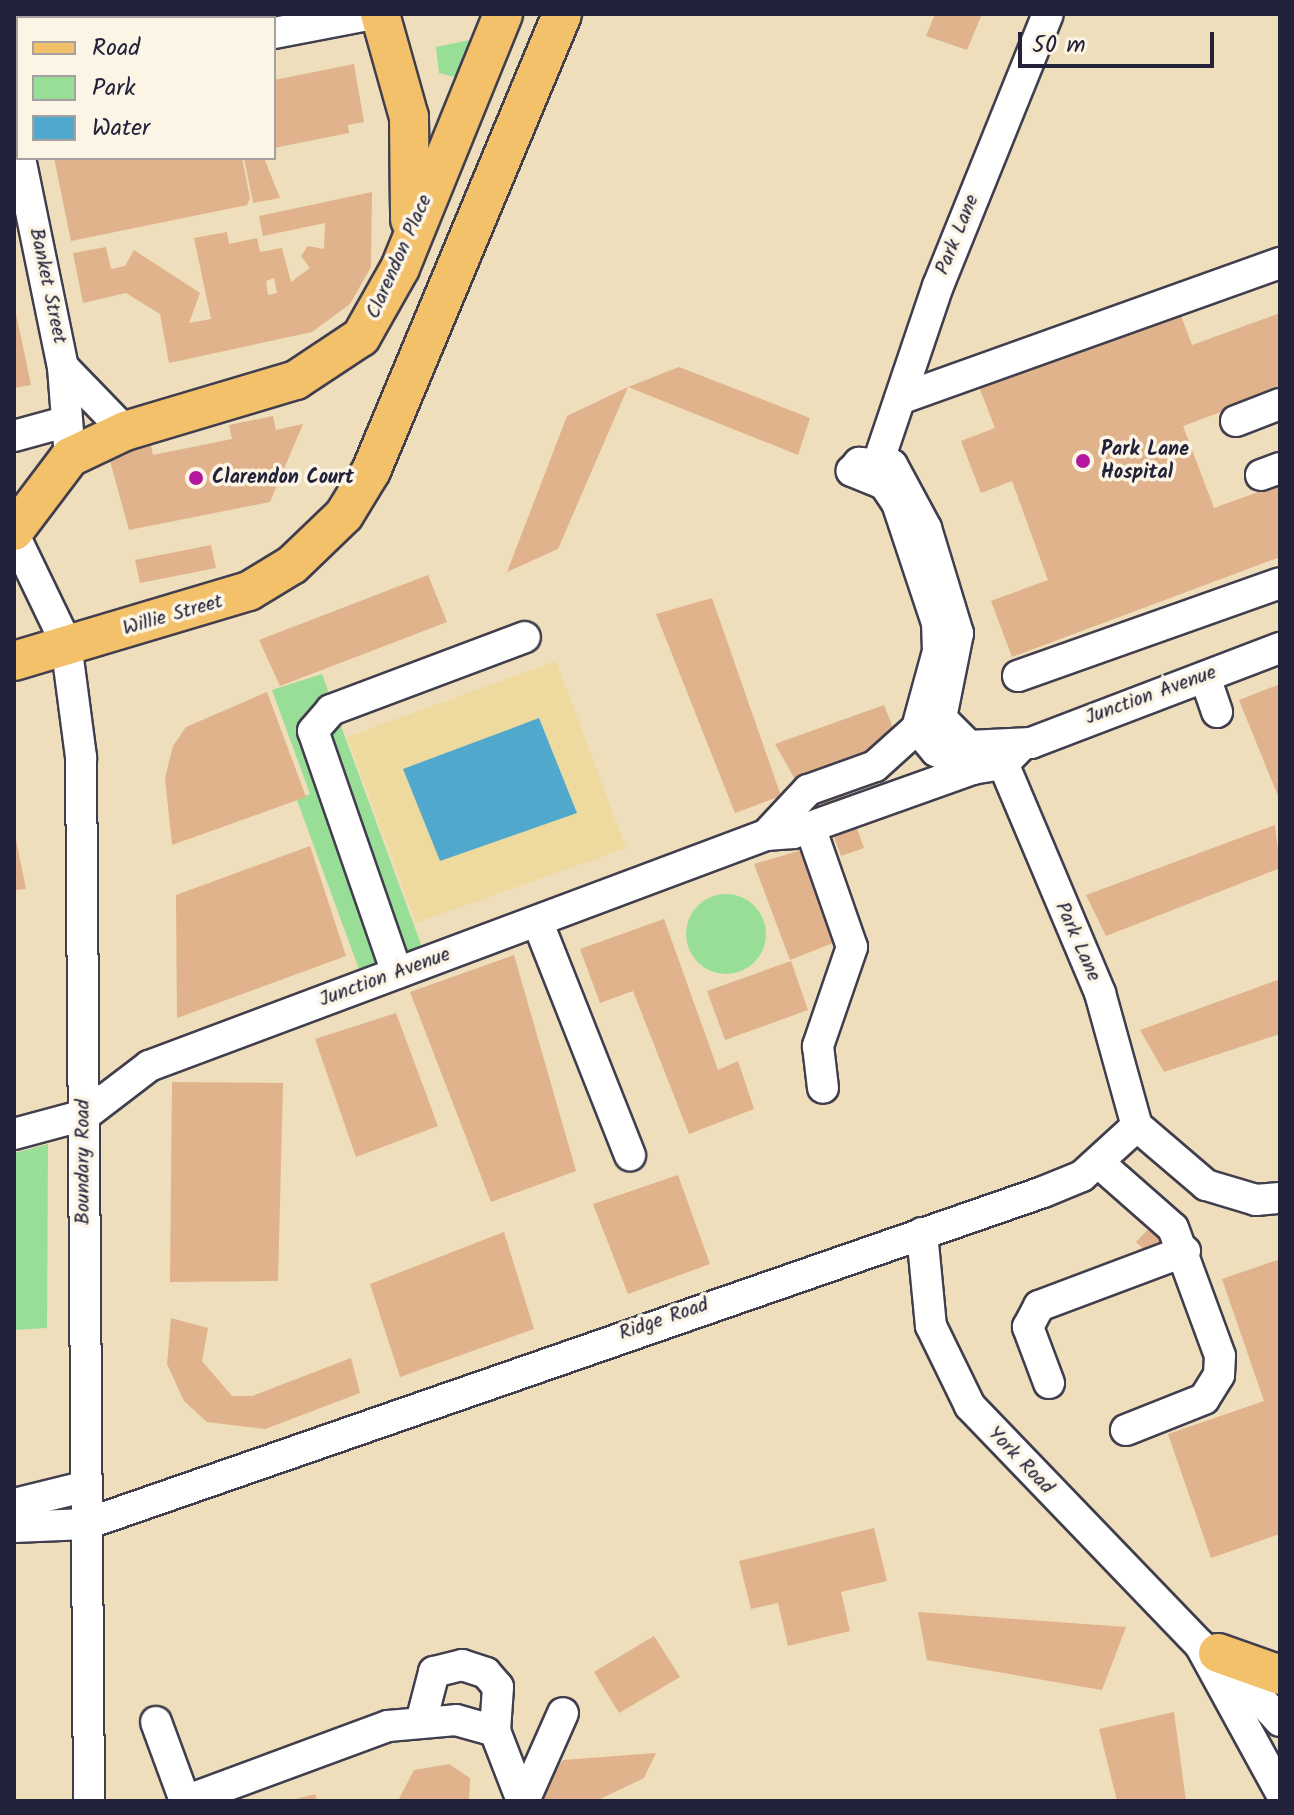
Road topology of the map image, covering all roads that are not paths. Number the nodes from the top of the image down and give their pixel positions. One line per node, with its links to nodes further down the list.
1 (373, 14): 6 (street)
2 (380, 14): 8 (main road)
3 (503, 14): 8 (main road, Clarendon Place)
4 (562, 14): 21 (main road, Willie Street)
5 (1048, 14): 11 (street, Park Lane)
6 (276, 33)
7 (20, 160): 10 (street, Banket Street)
8 (410, 239): 14 (main road, Clarendon Place)
9 (1280, 263): 11 (street)
10 (63, 367): 14 (street, Banket Street); 16 (street, Banket Street)
11 (900, 399): 17 (street, Park Lane)
12 (1280, 404): 13 (street)
13 (1236, 421)
14 (125, 431): 16 (main road, Clarendon Place)
15 (14, 436): 16 (street)
16 (68, 440): 18 (main road)
17 (879, 460): 27 (street); 27 (street, Park Lane)
18 (14, 533): 21 (street, Boundary Road)
19 (1280, 583): 24 (street)
20 (525, 637): 32 (street)
21 (66, 643): 23 (main road, Willie Street); 34 (street, Boundary Road)
22 (1280, 648): 25 (street, Junction Avenue)
23 (14, 661)
24 (1018, 676)
25 (1205, 677): 26 (street); 28 (street, Junction Avenue)
26 (1217, 712)
27 (929, 723): 28 (street); 30 (street)
28 (999, 757): 29 (street, Junction Avenue); 35 (street, Park Lane)
29 (810, 827): 30 (street, Junction Avenue); 33 (street)
30 (766, 835): 31 (street, Junction Avenue)
31 (538, 923): 32 (street, Junction Avenue); 37 (street)
32 (397, 973): 34 (street, Junction Avenue)
33 (823, 1088)
34 (85, 1115): 36 (street, Junction Avenue); 44 (street, Boundary Road)
35 (1137, 1126): 38 (street, Ridge Road); 39 (street)
36 (14, 1134)
37 (630, 1155)
38 (1099, 1163): 40 (street, Ridge Road); 41 (street)
39 (1280, 1198)
40 (922, 1233): 46 (street, Ridge Road); 48 (street, York Road)
41 (1185, 1251): 42 (street); 43 (street)
42 (1049, 1383)
43 (1126, 1430)
44 (84, 1487): 45 (street); 46 (street, Boundary Road)
45 (14, 1504)
46 (86, 1524): 47 (street, Ridge Road); 56 (street, Boundary Road)
47 (14, 1527)
48 (1209, 1649): 49 (main road); 51 (street, York Road); 55 (street, York Road)
49 (1280, 1675)
50 (563, 1713): 58 (street)
51 (1280, 1721)
52 (156, 1722): 57 (street)
53 (421, 1722): 54 (street); 54 (street); 57 (street)
54 (495, 1731): 58 (street)
55 (1280, 1791)
56 (89, 1801)
57 (185, 1801)
58 (523, 1801)

